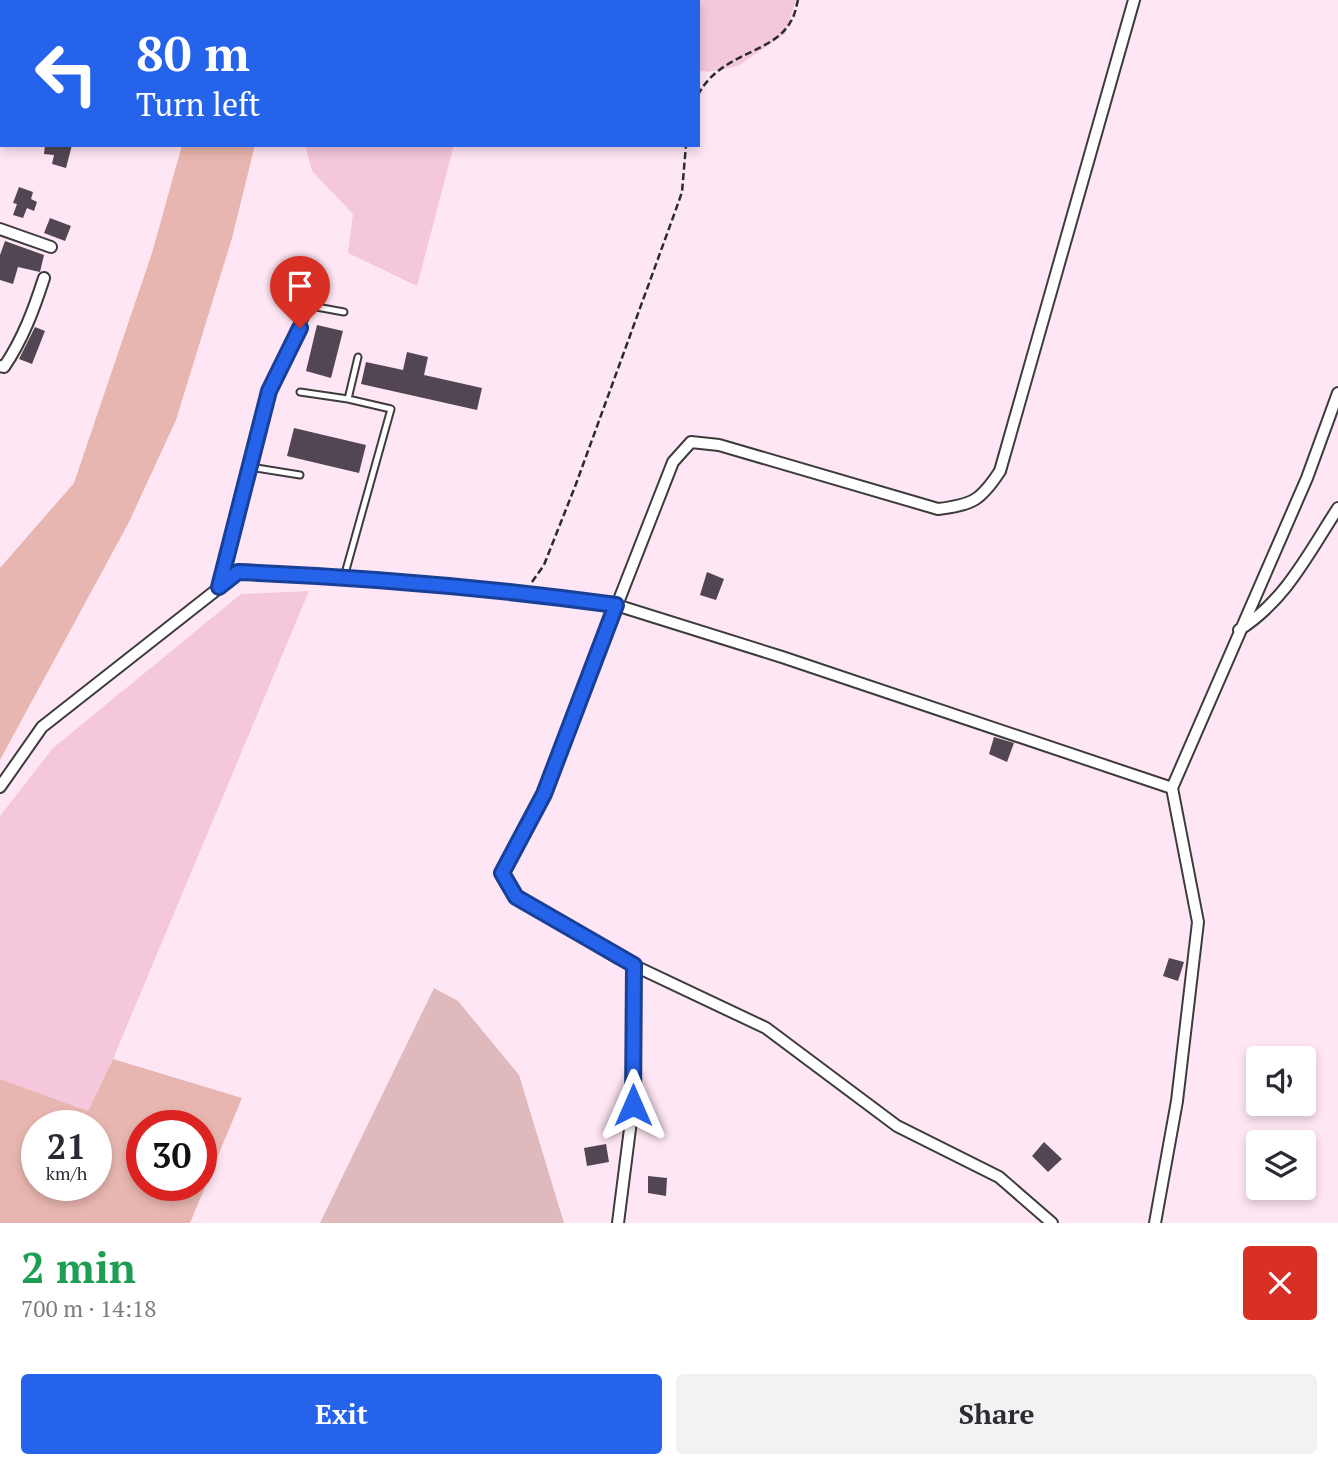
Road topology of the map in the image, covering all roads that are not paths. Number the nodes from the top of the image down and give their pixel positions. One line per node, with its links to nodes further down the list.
1 (1134, 0): 16 (street)
2 (0, 229): 3 (street)
3 (51, 247)
4 (44, 278): 7 (street)
5 (344, 312): 11 (lane)
6 (358, 357): 10 (lane)
7 (0, 366)
8 (300, 392): 10 (lane)
9 (1338, 393): 17 (street)
10 (348, 399): 14 (lane)
11 (250, 467): 12 (lane); 15 (lane)
12 (300, 475)
13 (1338, 508): 17 (street)
14 (344, 577): 15 (street); 16 (street)
15 (219, 587): 18 (street)
16 (616, 605): 19 (street); 20 (street)
17 (1239, 630): 19 (street)
18 (0, 788)
19 (1172, 788): 23 (street)
20 (634, 965): 21 (street); 22 (street)
21 (618, 1223)
22 (1052, 1223)
23 (1155, 1223)

